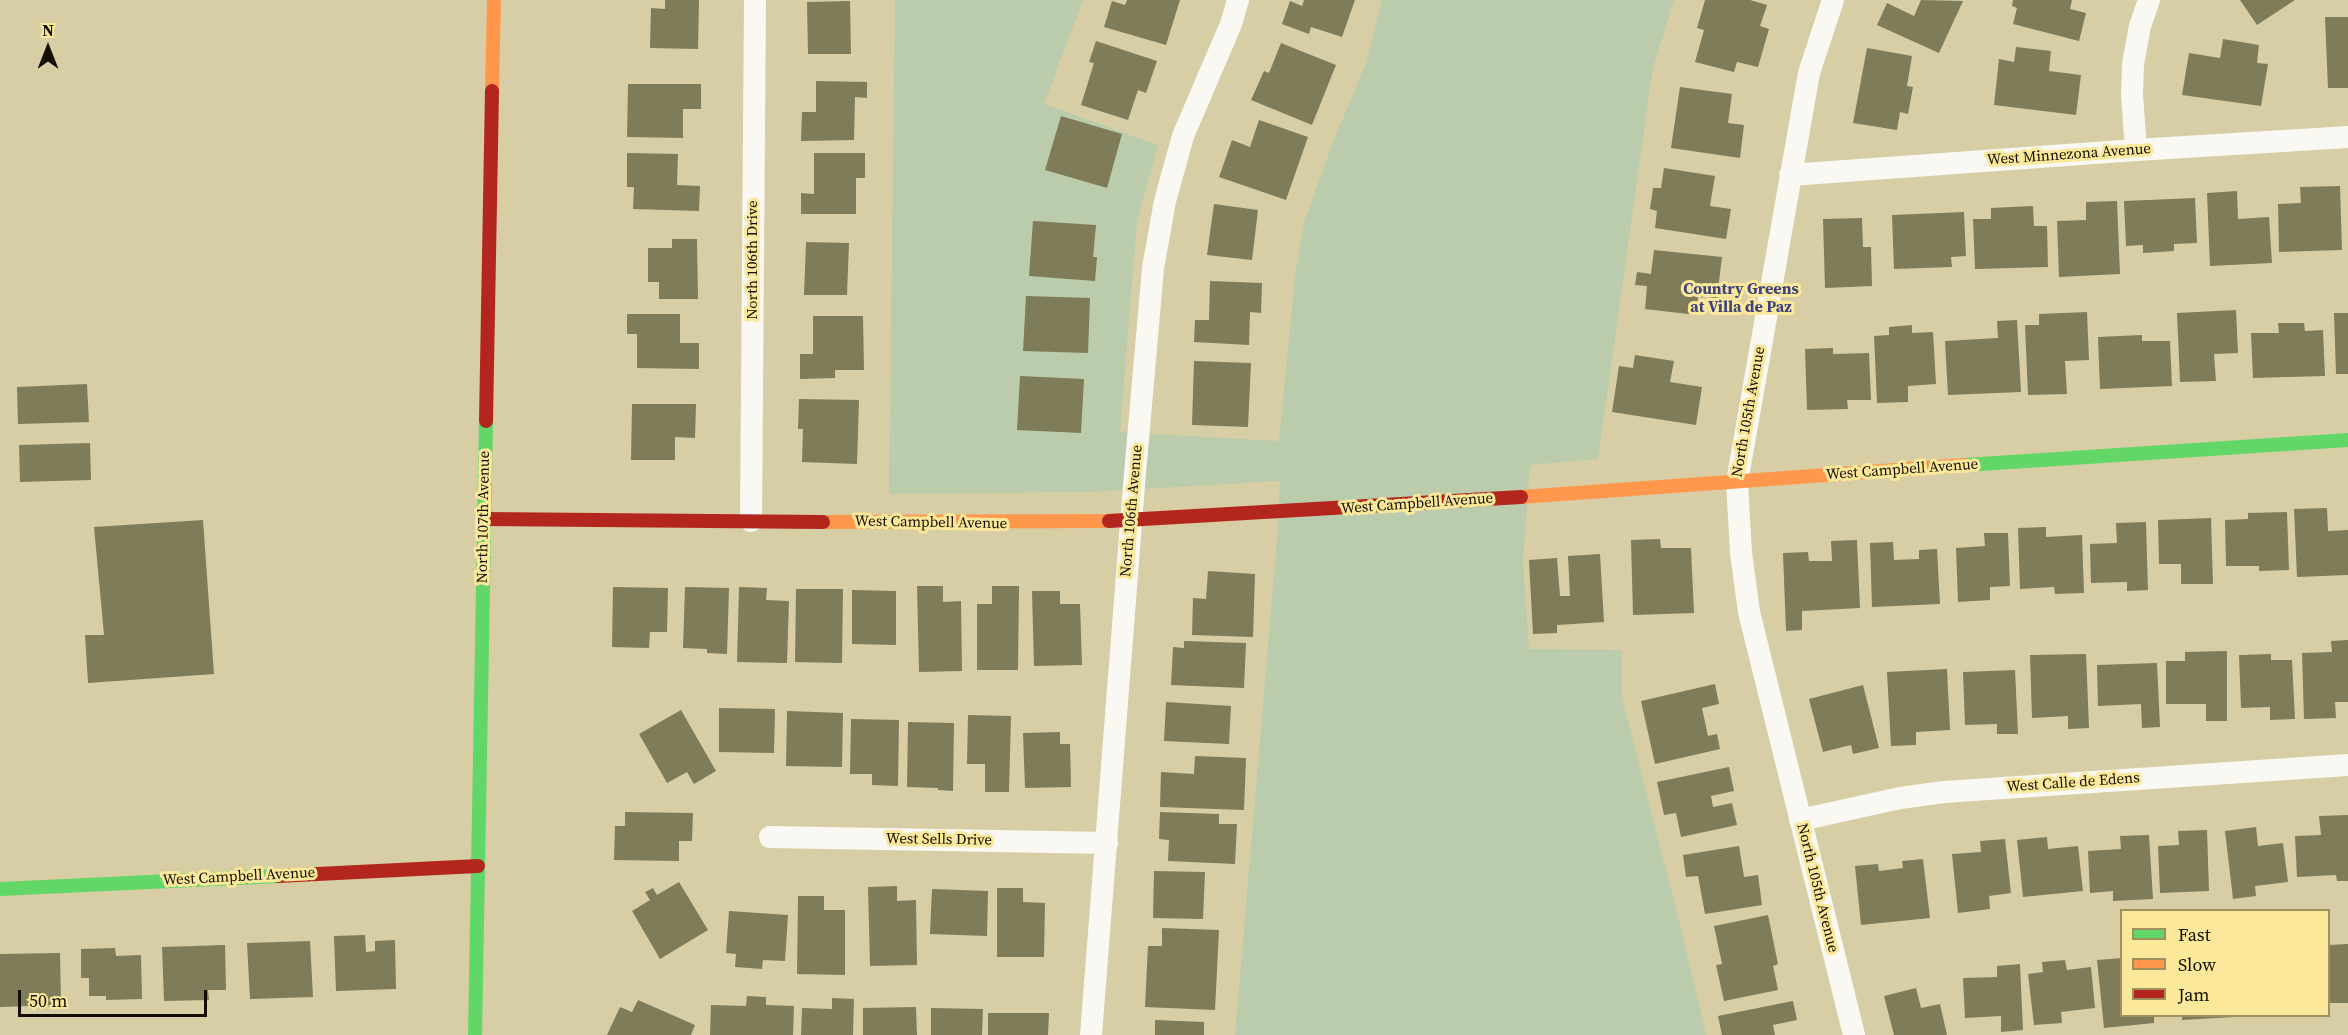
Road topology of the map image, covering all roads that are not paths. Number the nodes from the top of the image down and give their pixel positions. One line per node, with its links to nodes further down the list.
1 (494, 0): 11 (street, North 107th Avenue)
2 (755, 0): 12 (street, North 106th Drive)
3 (1238, 0): 13 (street, North 106th Avenue)
4 (1833, 0): 8 (street, North 105th Avenue)
5 (2149, 0): 7 (street)
6 (2348, 137): 7 (street, West Minnezona Avenue)
7 (2136, 150): 8 (street, West Minnezona Avenue)
8 (1790, 175): 10 (street, North 105th Avenue)
9 (2348, 440): 10 (street, West Campbell Avenue)
10 (1737, 482): 13 (street, West Campbell Avenue); 15 (street, North 105th Avenue)
11 (484, 519): 12 (street, West Campbell Avenue); 18 (street, North 107th Avenue)
12 (751, 521): 13 (street, West Campbell Avenue)
13 (1131, 521): 17 (street, North 106th Avenue)
14 (2348, 765): 15 (street, West Calle de Edens)
15 (1800, 820): 22 (street, North 105th Avenue)
16 (770, 837): 17 (street, West Sells Drive)
17 (1107, 843): 21 (street, North 106th Avenue)
18 (478, 866): 19 (street, West Campbell Avenue); 20 (street, North 107th Avenue)
19 (0, 889)
20 (476, 1035)
21 (1091, 1035)
22 (1854, 1035)

